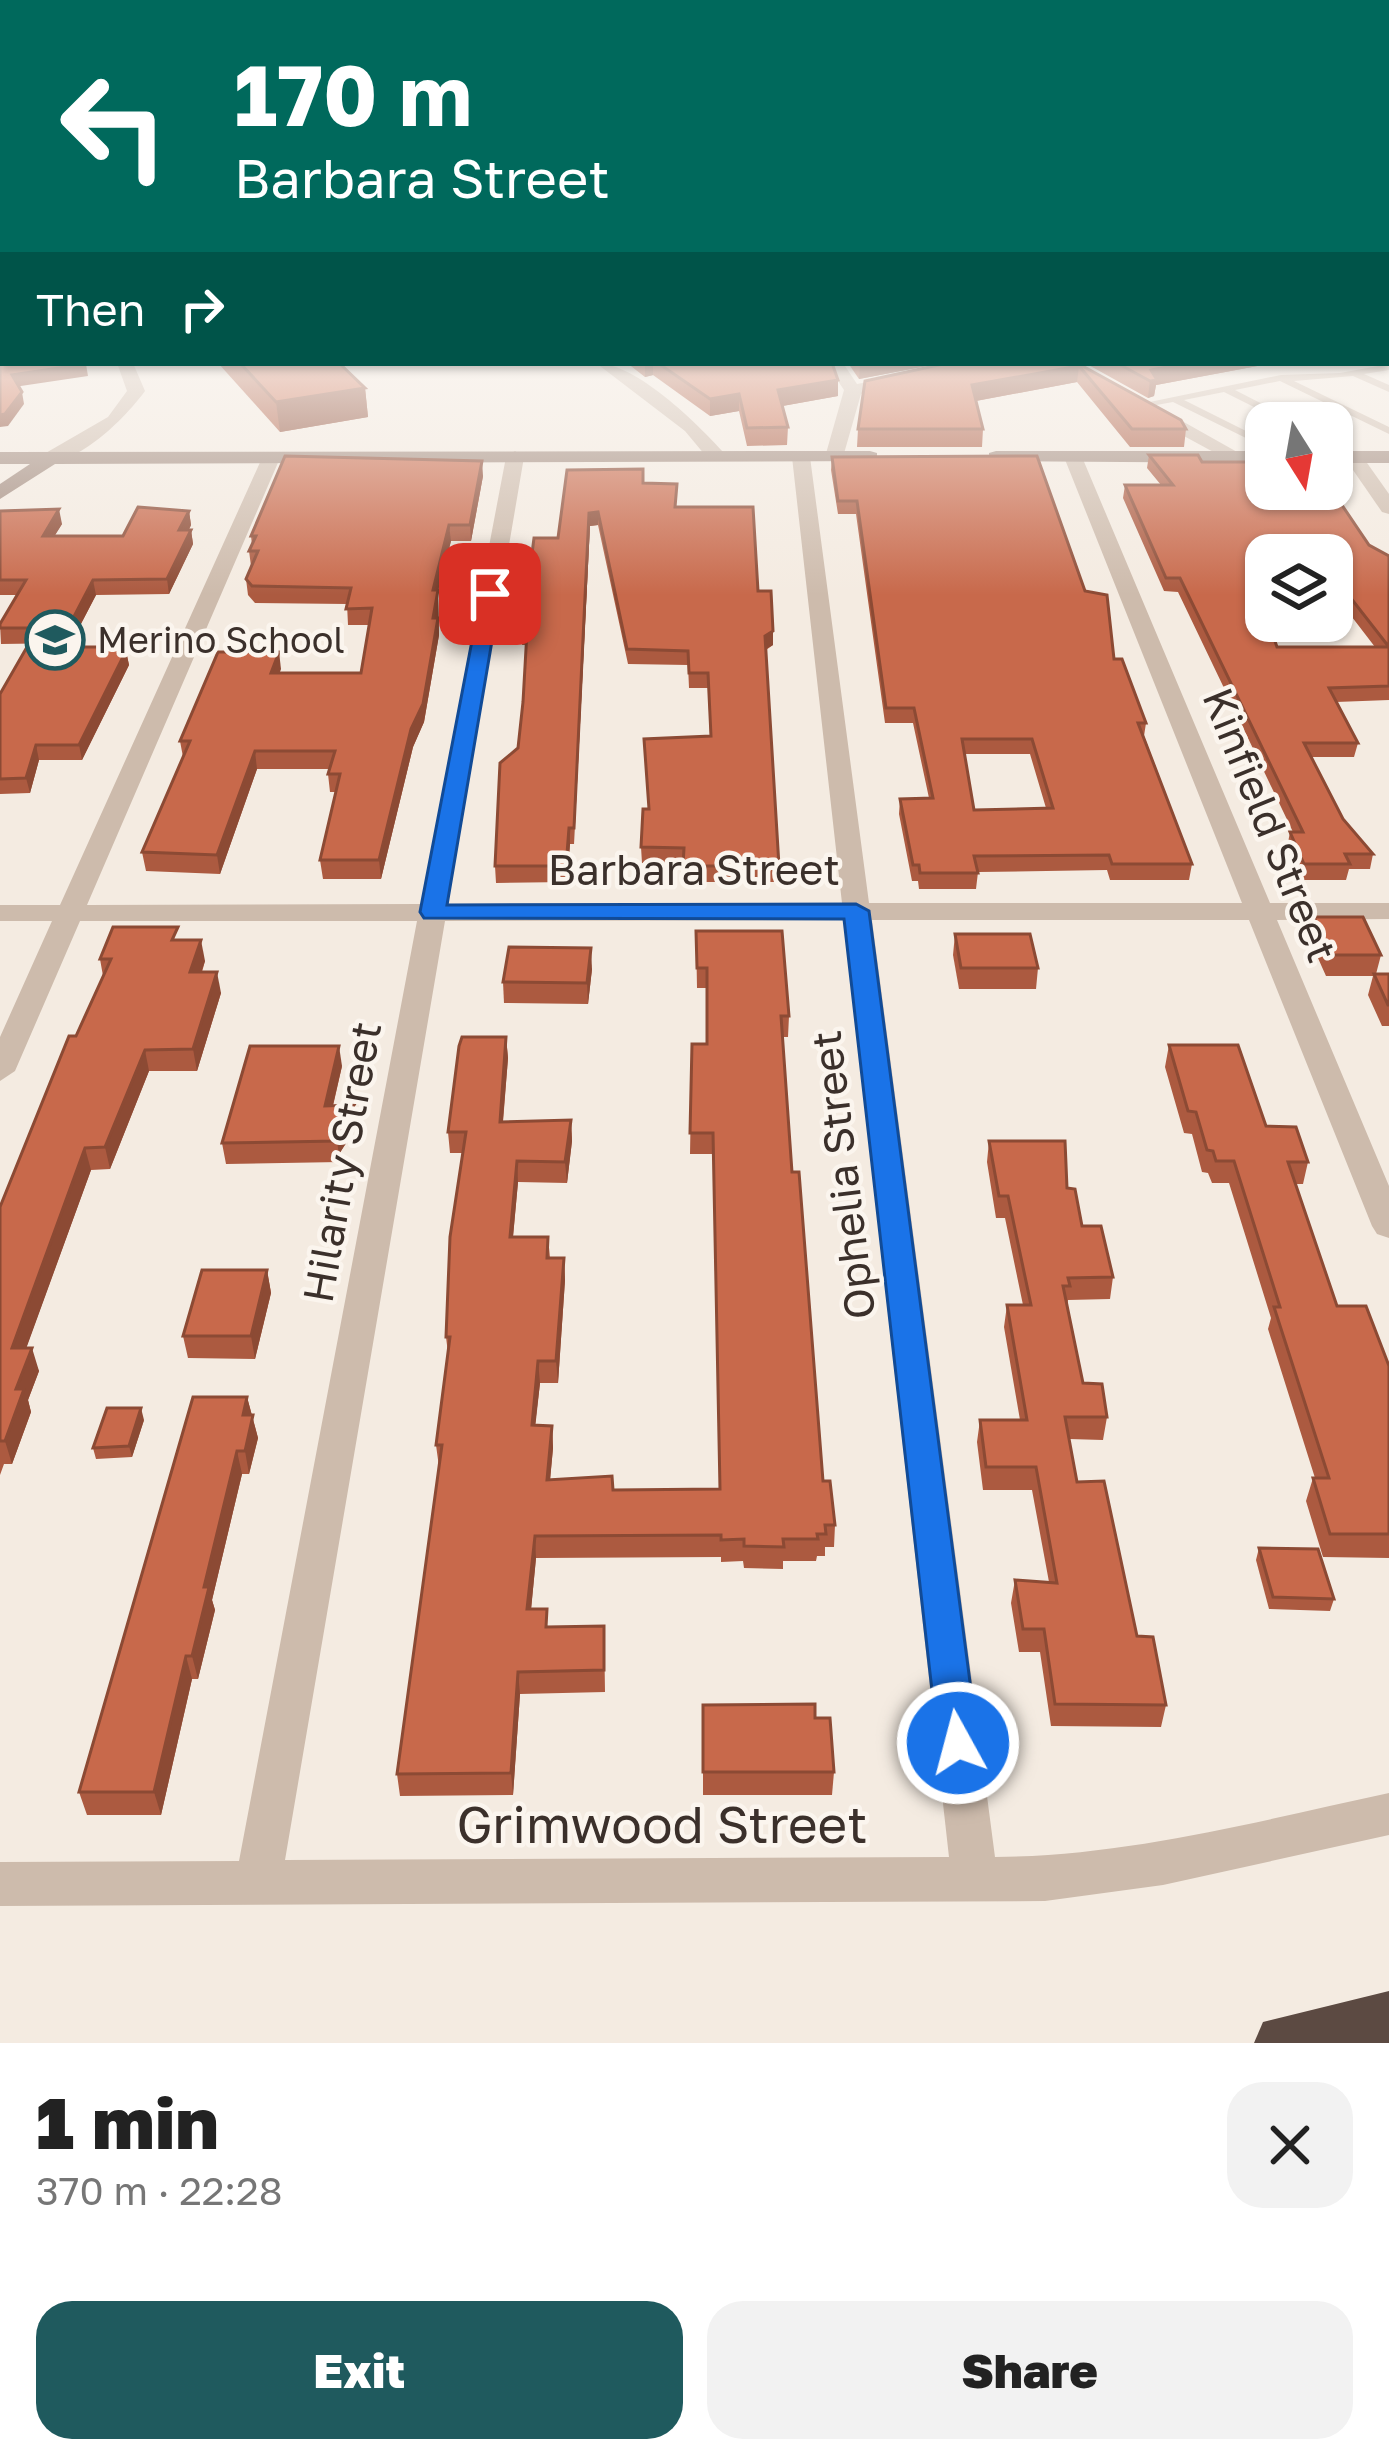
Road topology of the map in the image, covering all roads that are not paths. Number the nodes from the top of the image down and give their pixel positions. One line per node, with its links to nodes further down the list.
1 (129, 403): 21 (street)
2 (659, 403): 11 (street)
3 (846, 403): 12 (street, Ophelia Street)
4 (1137, 403): 16 (street)
5 (1184, 403): 10 (lane)
6 (1332, 403): 8 (lane)
7 (1389, 418): 8 (lane)
8 (1370, 422): 9 (lane)
9 (1389, 431)
10 (1245, 435)
11 (717, 457): 12 (main road); 23 (main road)
12 (817, 457): 13 (main road); 28 (street, Ophelia Street)
13 (882, 457)
14 (977, 457): 15 (main road)
15 (1073, 457): 16 (main road); 29 (street, Kinfield Street)
16 (1237, 457): 17 (main road)
17 (1245, 457)
18 (1353, 457): 19 (main road)
19 (1389, 457)
20 (0, 458): 21 (main road)
21 (51, 458): 22 (main road); 25 (main road)
22 (271, 458): 23 (main road); 32 (street)
23 (515, 458): 30 (street, Hilarity Street)
24 (1353, 469): 26 (street)
25 (0, 493)
26 (1389, 508)
27 (1389, 910): 29 (street, Barbara Street)
28 (856, 911): 29 (street, Barbara Street); 30 (street, Barbara Street); 36 (street, Ophelia Street)
29 (1260, 911): 34 (street, Kinfield Street)
30 (433, 912): 32 (street, Barbara Street); 37 (street, Hilarity Street)
31 (0, 913): 32 (street, Barbara Street)
32 (70, 913): 33 (street)
33 (0, 1072)
34 (1389, 1226)
35 (1389, 1814): 36 (street, Grimwood Street)
36 (975, 1882): 37 (street, Grimwood Street)
37 (258, 1883): 38 (street, Grimwood Street)
38 (0, 1884)
39 (1389, 2021): 40 (highway)
40 (1284, 2043)

